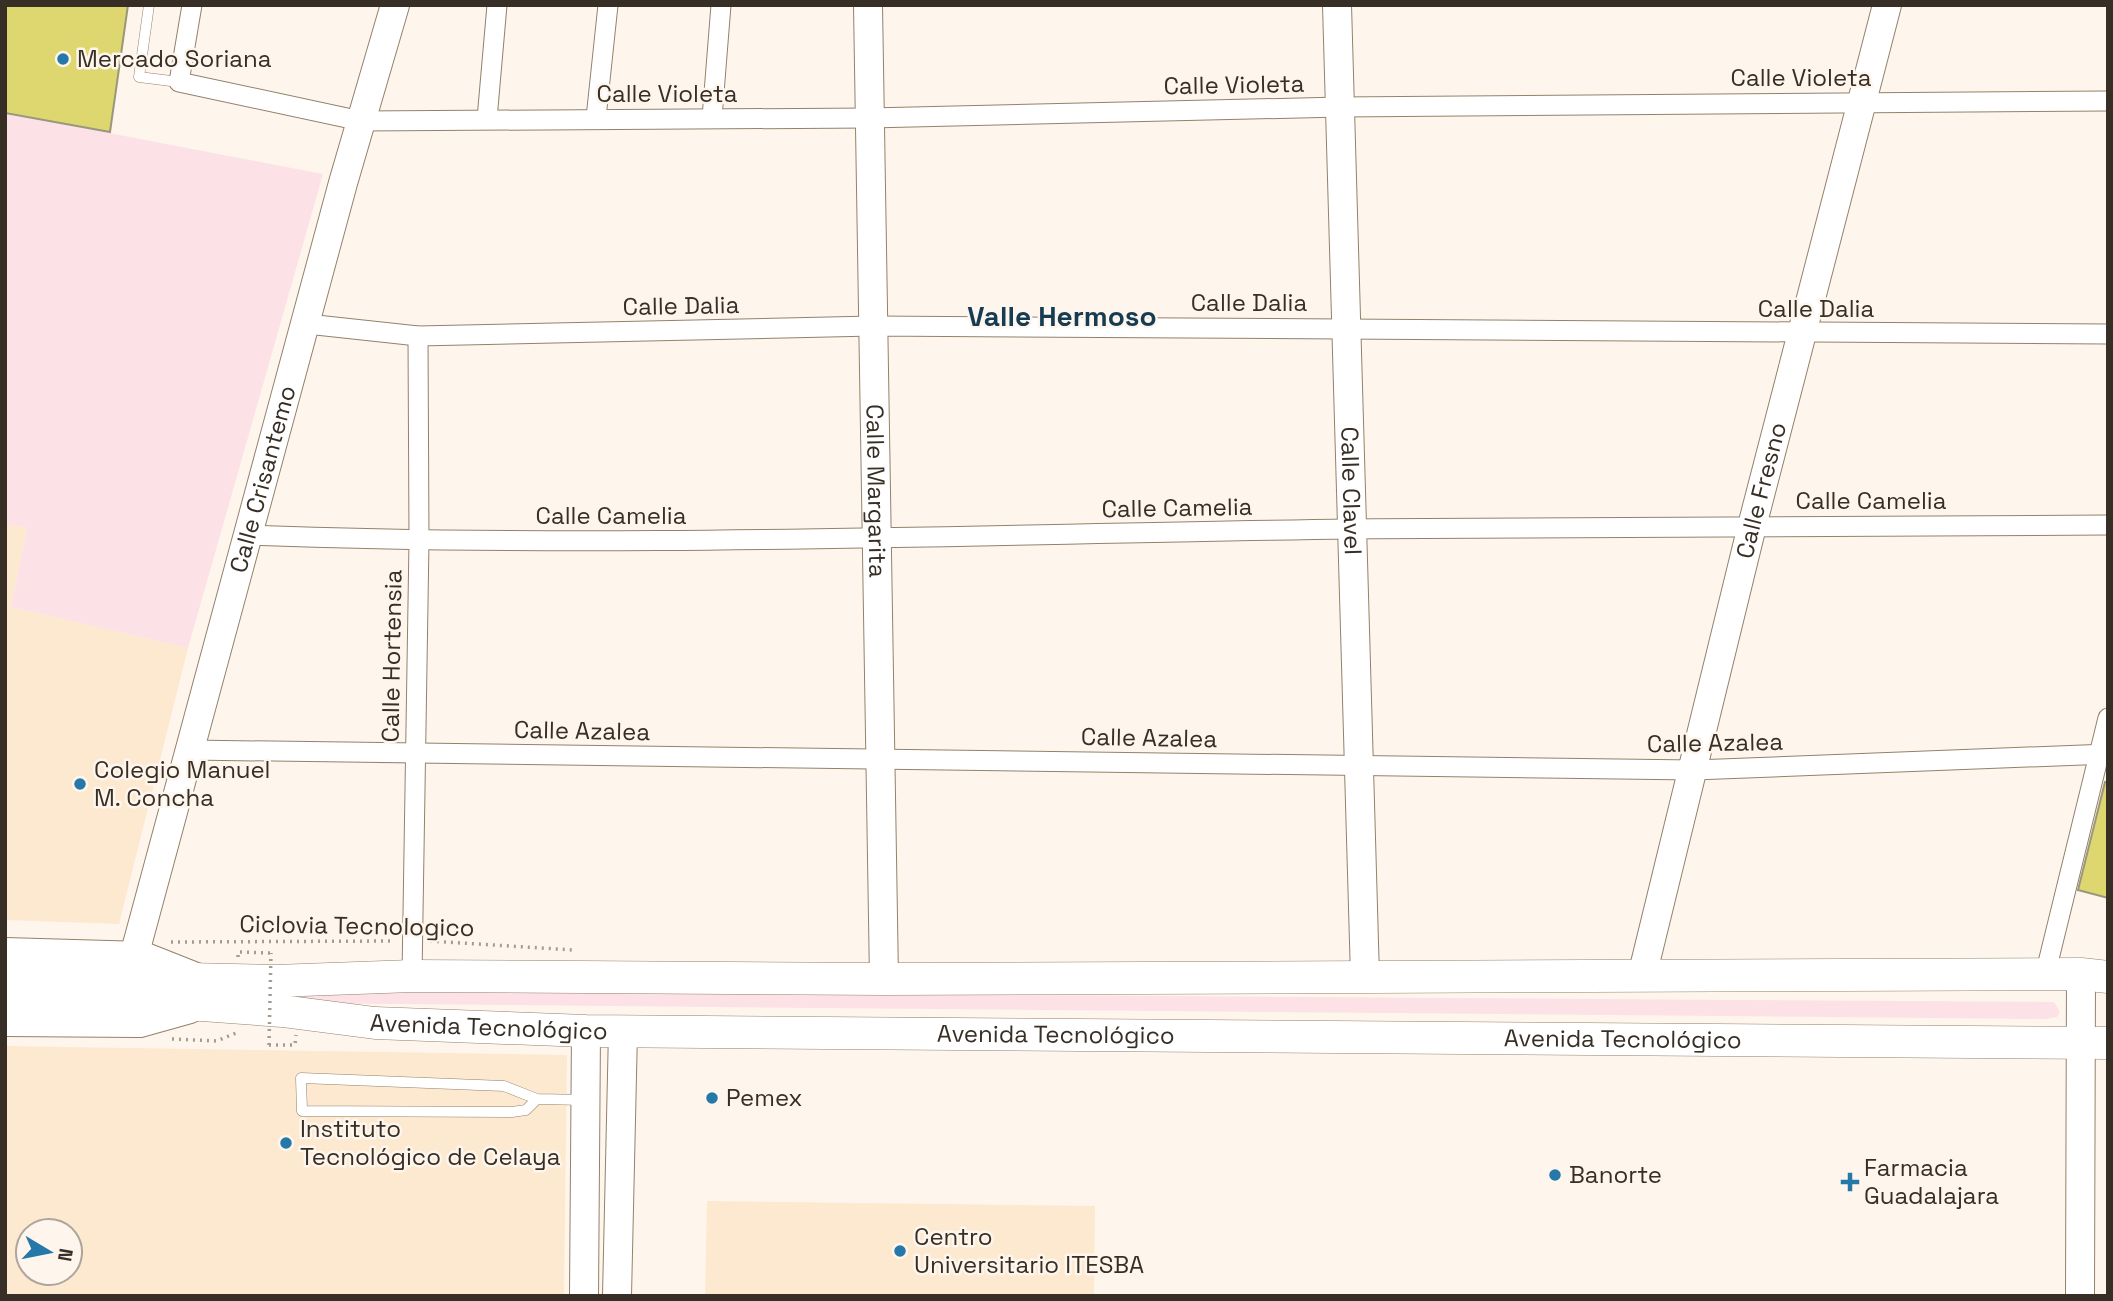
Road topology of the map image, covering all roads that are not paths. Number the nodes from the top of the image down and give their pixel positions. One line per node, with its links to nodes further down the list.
1 (149, 5): 10 (lane)
2 (192, 5): 10 (street)
3 (396, 5): 18 (main road, Calle Crisantemo)
4 (497, 5): 17 (street)
5 (608, 5): 14 (street)
6 (721, 5): 15 (street)
7 (868, 5): 16 (main road, Calle Margarita)
8 (1338, 5): 13 (main road, Calle Clavel)
9 (1888, 5): 12 (main road, Calle Fresno)
10 (179, 82): 18 (street, Calle Violeta)
11 (2108, 101): 12 (street, Calle Violeta)
12 (1864, 102): 13 (street, Calle Violeta); 22 (main road, Calle Fresno)
13 (1340, 107): 16 (street, Calle Violeta); 21 (main road, Calle Clavel)
14 (596, 118): 15 (street, Calle Violeta); 17 (street, Calle Violeta)
15 (712, 118): 16 (street, Calle Violeta)
16 (870, 118): 20 (main road, Calle Margarita)
17 (487, 119): 18 (street, Calle Violeta)
18 (361, 121): 19 (main road, Calle Crisantemo)
19 (307, 324): 24 (street, Calle Dalia); 28 (main road, Calle Crisantemo)
20 (873, 326): 21 (street, Calle Dalia); 24 (street, Calle Dalia); 29 (main road, Calle Margarita)
21 (1346, 328): 22 (street, Calle Dalia); 27 (main road, Calle Clavel)
22 (1805, 334): 23 (street, Calle Dalia); 26 (main road, Calle Fresno)
23 (2108, 334)
24 (418, 336): 30 (street, Calle Hortensia)
25 (2108, 524): 26 (street, Calle Camelia)
26 (1752, 526): 27 (street, Calle Camelia); 37 (main road, Calle Fresno)
27 (1351, 529): 29 (street, Calle Camelia); 36 (main road, Calle Clavel)
28 (248, 535): 30 (street, Calle Camelia); 32 (main road, Calle Crisantemo)
29 (875, 538): 30 (street, Calle Camelia); 35 (main road, Calle Margarita)
30 (419, 541): 33 (street, Calle Hortensia)
31 (2108, 718): 34 (street)
32 (190, 750): 33 (street, Calle Azalea); 38 (main road, Calle Crisantemo)
33 (415, 753): 35 (street, Calle Azalea); 43 (street, Calle Hortensia)
34 (2103, 754): 37 (street, Calle Azalea); 41 (street)
35 (880, 759): 36 (street, Calle Azalea); 46 (main road, Calle Margarita)
36 (1359, 765): 37 (street, Calle Azalea); 45 (main road, Calle Clavel)
37 (1694, 770): 44 (main road, Calle Fresno)
38 (136, 949): 39 (main road); 47 (main road)
39 (5, 952)
40 (5, 975): 47 (main road, Avenida Tecnológico)
41 (2045, 975): 42 (main road, Avenida Tecnológico); 44 (main road, Avenida Tecnológico)
42 (2095, 975): 52 (main road)
43 (412, 976): 46 (main road, Avenida Tecnológico); 47 (main road, Avenida Tecnológico)
44 (1642, 976): 45 (main road, Avenida Tecnológico)
45 (1365, 977): 46 (main road, Avenida Tecnológico)
46 (884, 979)
47 (202, 992): 48 (main road, Avenida Tecnológico); 49 (main road); 50 (main road, Avenida Tecnológico)
48 (5, 998)
49 (5, 1022)
50 (586, 1031): 51 (main road, Avenida Tecnológico); 54 (main road)
51 (623, 1031): 52 (main road, Avenida Tecnológico); 56 (main road)
52 (2094, 1043): 59 (main road)
53 (537, 1099): 53 (lane); 54 (lane)
54 (585, 1100): 55 (main road)
55 (584, 1245): 56 (main road); 57 (main road)
56 (618, 1247): 58 (main road)
57 (584, 1296)
58 (617, 1296)
59 (2080, 1296)

